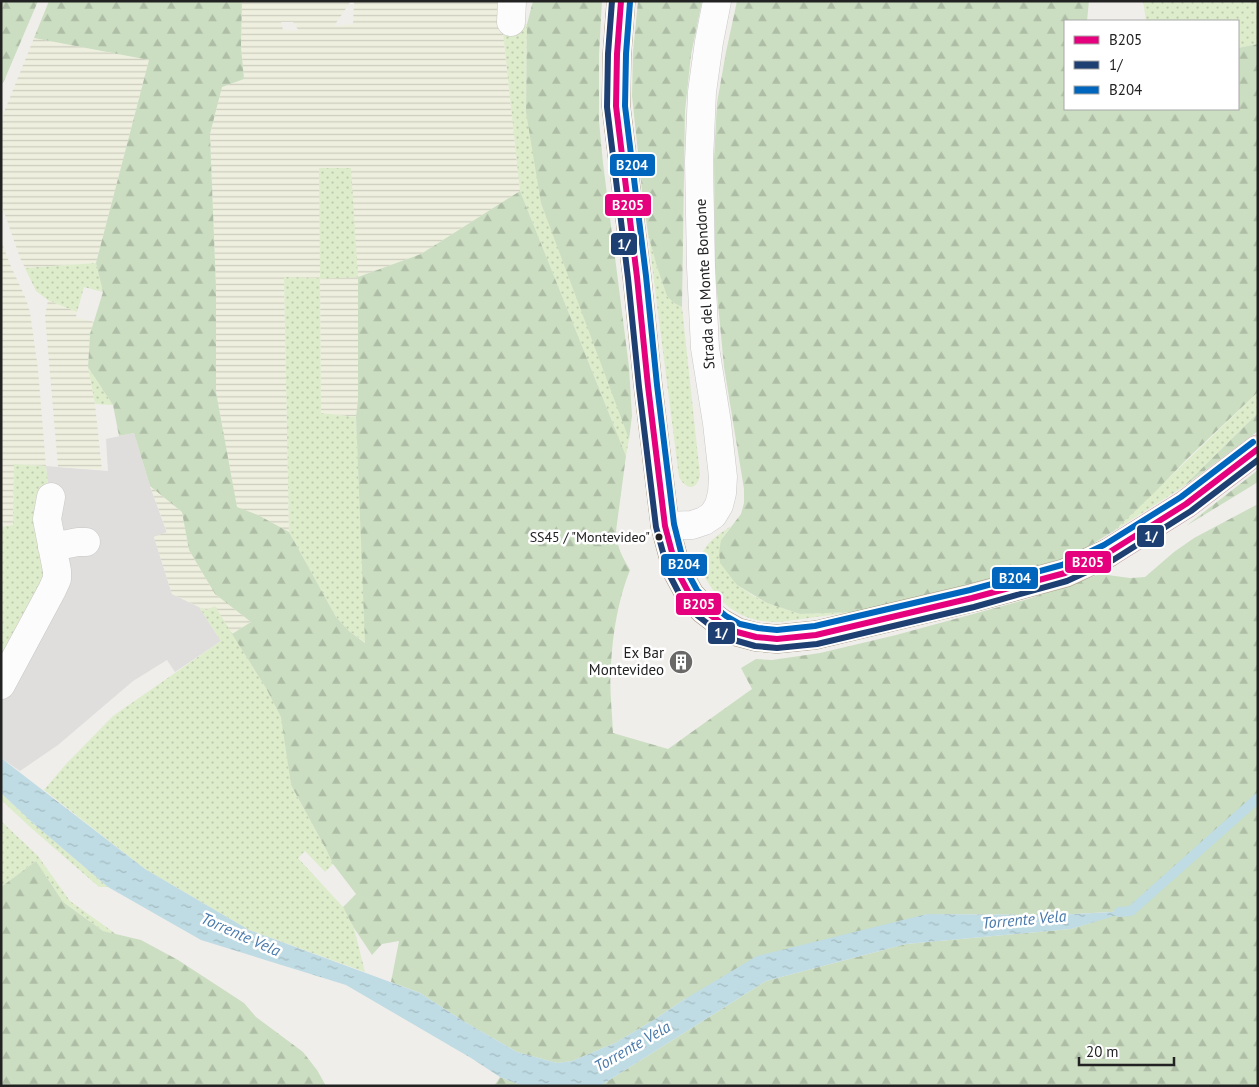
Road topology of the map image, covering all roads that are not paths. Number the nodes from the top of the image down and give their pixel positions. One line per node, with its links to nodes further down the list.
1 (621, 1): 5 (main road)
2 (717, 1): 5 (street, Strada del Monte Bondone)
3 (1258, 449): 8 (highway)
4 (51, 497): 7 (street)
5 (664, 526): 8 (main road)
6 (86, 542): 7 (street)
7 (52, 547): 9 (street)
8 (1108, 553)
9 (1, 685)

